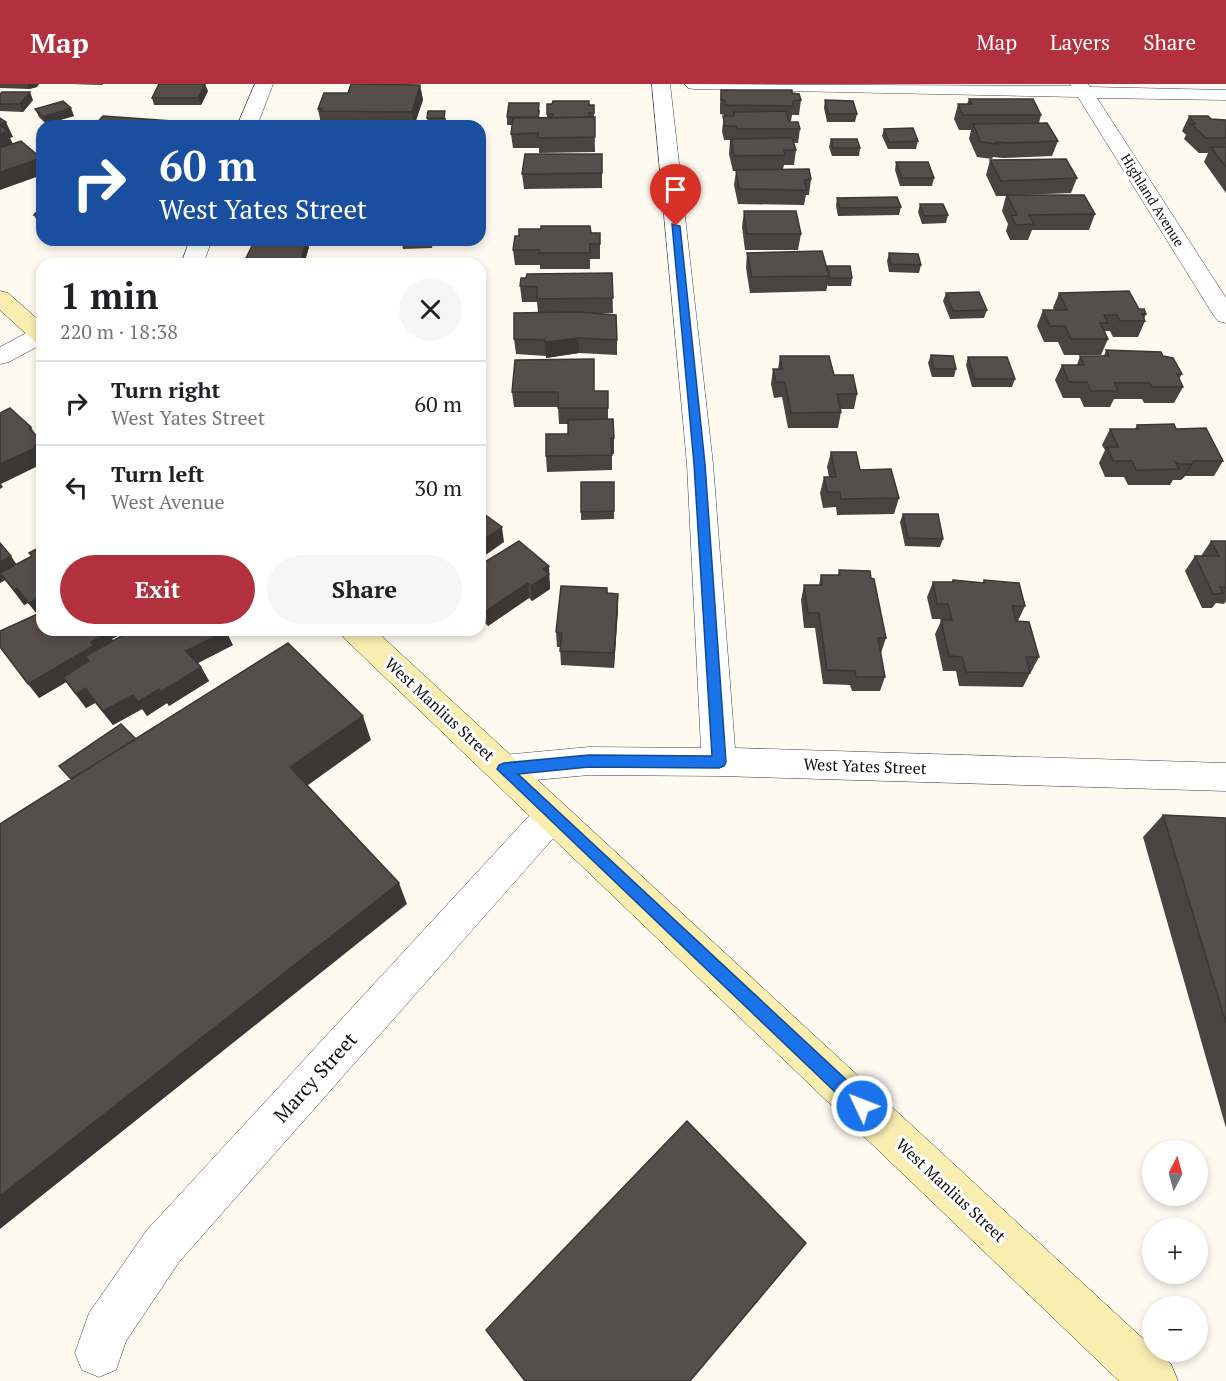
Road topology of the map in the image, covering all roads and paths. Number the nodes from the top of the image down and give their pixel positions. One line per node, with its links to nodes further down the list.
1 (264, 84): 6 (street)
2 (661, 84): 13 (street)
3 (694, 84): 4 (street)
4 (1082, 88): 5 (street); 8 (street, Highland Avenue)
5 (1226, 95)
6 (249, 120)
7 (0, 298): 9 (main road)
8 (1226, 316)
9 (36, 330)
10 (36, 338): 11 (street)
11 (0, 357)
12 (361, 636): 14 (main road, West Manlius Street)
13 (719, 762): 14 (street, West Yates Street); 15 (street, West Yates Street)
14 (504, 769): 16 (main road, West Manlius Street)
15 (1226, 777)
16 (552, 815): 17 (street, Marcy Street); 18 (main road, West Manlius Street)
17 (99, 1353)
18 (1154, 1381)

